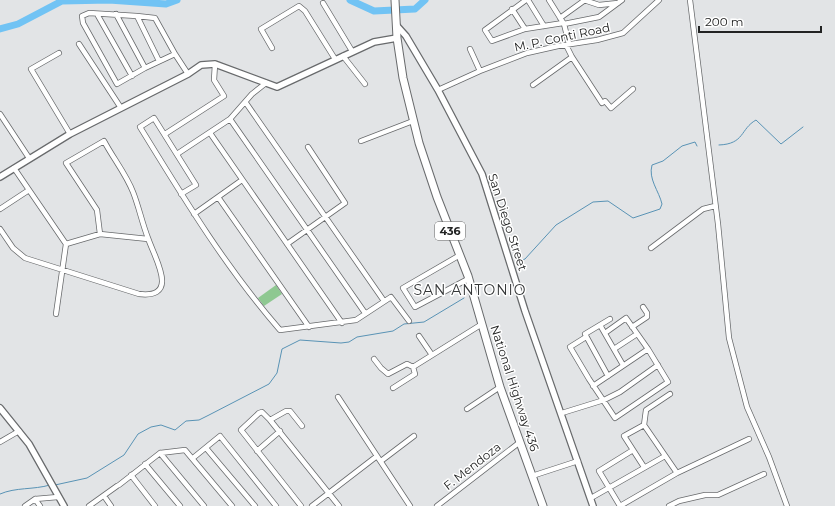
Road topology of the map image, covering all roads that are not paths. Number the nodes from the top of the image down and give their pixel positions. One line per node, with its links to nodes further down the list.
1 (527, 0): 9 (street); 16 (street)
2 (584, 0): 6 (street); 13 (street)
3 (659, 0): 20 (street, M. P. Conti Road)
4 (690, 0): 60 (street)
5 (552, 1): 13 (street)
6 (621, 1): 14 (street)
7 (323, 3): 23 (street)
8 (395, 3): 15 (main road, National Highway 436 / 436)
9 (512, 9): 17 (street); 17 (street)
10 (97, 14): 11 (street); 34 (street); 36 (street)
11 (116, 14): 12 (street); 31 (street)
12 (137, 16): 25 (street); 29 (street)
13 (560, 18): 14 (street)
14 (564, 24): 16 (street); 20 (street)
15 (397, 26): 18 (main road, National Highway 436 / 436); 41 (street, San Diego Street)
16 (544, 26): 17 (street)
17 (525, 30)
18 (397, 38): 23 (street); 46 (main road, National Highway 436 / 436)
19 (79, 44): 39 (street)
20 (568, 44): 27 (street); 32 (street, M. P. Conti Road)
21 (272, 48): 28 (street)
22 (470, 49): 32 (street)
23 (352, 51): 26 (street)
24 (59, 53): 48 (street)
25 (175, 54): 29 (street); 33 (street)
26 (342, 56): 28 (street); 37 (street)
27 (572, 57): 38 (street); 40 (street)
28 (335, 59): 35 (street)
29 (159, 61): 31 (street)
30 (215, 64): 33 (street); 35 (street); 49 (street)
31 (145, 68): 34 (street)
32 (480, 71): 41 (street, M. P. Conti Road)
33 (188, 74): 43 (street)
34 (132, 76): 36 (street)
35 (266, 83): 42 (street)
36 (117, 84): 39 (street)
37 (365, 84)
38 (533, 85)
39 (108, 88): 43 (street)
40 (633, 89)
41 (438, 90): 105 (street, San Diego Street)
42 (246, 103): 45 (street); 63 (street)
43 (121, 108): 48 (street)
44 (0, 114): 53 (street)
45 (230, 119): 47 (street); 65 (street)
46 (413, 122): 50 (street); 71 (main road, National Highway 436 / 436)
47 (210, 133): 52 (street); 56 (street)
48 (70, 134): 53 (street)
49 (165, 134): 52 (street); 58 (street)
50 (361, 141)
51 (308, 147): 63 (street)
52 (177, 154): 58 (street)
53 (29, 158): 54 (street)
54 (14, 168): 55 (street); 57 (street)
55 (0, 176)
56 (242, 180): 59 (street); 69 (street)
57 (29, 190): 61 (street); 68 (street)
58 (181, 194): 62 (street)
59 (218, 197): 62 (street); 83 (street)
60 (715, 206): 70 (street); 155 (street)
61 (0, 209)
62 (194, 214): 83 (street)
63 (326, 217): 65 (street); 74 (street)
64 (0, 229): 72 (street)
65 (307, 230): 69 (street); 76 (street)
66 (100, 234): 67 (street); 67 (street); 68 (street)
67 (148, 239): 72 (street)
68 (66, 244): 72 (street)
69 (287, 244): 80 (street)
70 (651, 248)
71 (460, 254): 73 (main road, National Highway 436 / 436); 73 (street)
72 (63, 270): 77 (street)
73 (468, 279): 81 (main road, National Highway 436 / 436)
74 (384, 301): 76 (street); 79 (street)
75 (643, 306): 84 (street)
76 (365, 313): 80 (street)
77 (56, 314)
78 (610, 319): 82 (street)
79 (409, 321)
80 (342, 323): 83 (street)
81 (482, 324): 91 (street); 98 (main road, National Highway 436 / 436)
82 (600, 325): 85 (street); 88 (street)
83 (309, 327)
84 (632, 327): 85 (street); 86 (street)
85 (605, 333): 89 (street)
86 (637, 334): 89 (street); 90 (street)
87 (419, 336): 91 (street)
88 (586, 337): 96 (street); 97 (street)
89 (614, 349): 93 (street)
90 (648, 349): 93 (street); 94 (street)
91 (432, 355): 95 (street)
92 (374, 359): 95 (street)
93 (623, 365): 96 (street)
94 (658, 365): 102 (street); 102 (street)
95 (413, 367): 99 (street)
96 (608, 376): 97 (street)
97 (593, 386): 102 (street)
98 (500, 387): 104 (street); 114 (main road, National Highway 436 / 436)
99 (393, 388)
100 (670, 394): 107 (street)
101 (338, 397): 119 (street)
102 (604, 400): 105 (street)
103 (0, 408): 109 (street)
104 (467, 408)
105 (562, 413): 123 (street, San Diego Street)
106 (270, 420): 108 (street); 110 (street); 117 (street)
107 (644, 425): 116 (street); 120 (street)
108 (302, 426)
109 (19, 431): 113 (street); 133 (street)
110 (280, 431): 117 (street); 131 (street)
111 (414, 436): 122 (street)
112 (749, 439): 126 (street)
113 (0, 442)
114 (520, 442): 129 (main road, National Highway 436 / 436); 151 (street, F. Mendoza)
115 (206, 448): 121 (street); 145 (street); 146 (street)
116 (633, 450): 125 (street); 130 (street)
117 (258, 451): 147 (street)
118 (160, 454): 121 (street); 124 (street); 143 (street)
119 (377, 456): 122 (street); 131 (street)
120 (664, 456): 125 (street); 126 (street)
121 (193, 458): 144 (street)
122 (381, 461): 150 (street)
123 (578, 461): 129 (street); 134 (street, San Diego Street)
124 (145, 464): 128 (street); 142 (street)
125 (644, 467): 130 (street)
126 (676, 473): 130 (street)
127 (764, 474): 154 (street)
128 (131, 476): 132 (street); 141 (street)
129 (532, 476): 152 (main road, National Highway 436 / 436)
130 (609, 487): 134 (street)
131 (328, 493): 148 (street); 149 (street)
132 (104, 496): 139 (street); 140 (street)
133 (58, 497): 135 (street); 138 (street)
134 (591, 498): 153 (street, San Diego Street)
135 (35, 499): 136 (street); 137 (street)
136 (25, 506)
137 (40, 506)
138 (64, 506)
139 (89, 506)
140 (111, 506)
141 (155, 506)
142 (180, 506)
143 (204, 506)
144 (232, 506)
145 (255, 506)
146 (276, 506)
147 (301, 506)
148 (312, 506)
149 (338, 506)
150 (410, 506)
151 (437, 506)
152 (543, 506)
153 (593, 506)
154 (669, 506)
155 (787, 506)

